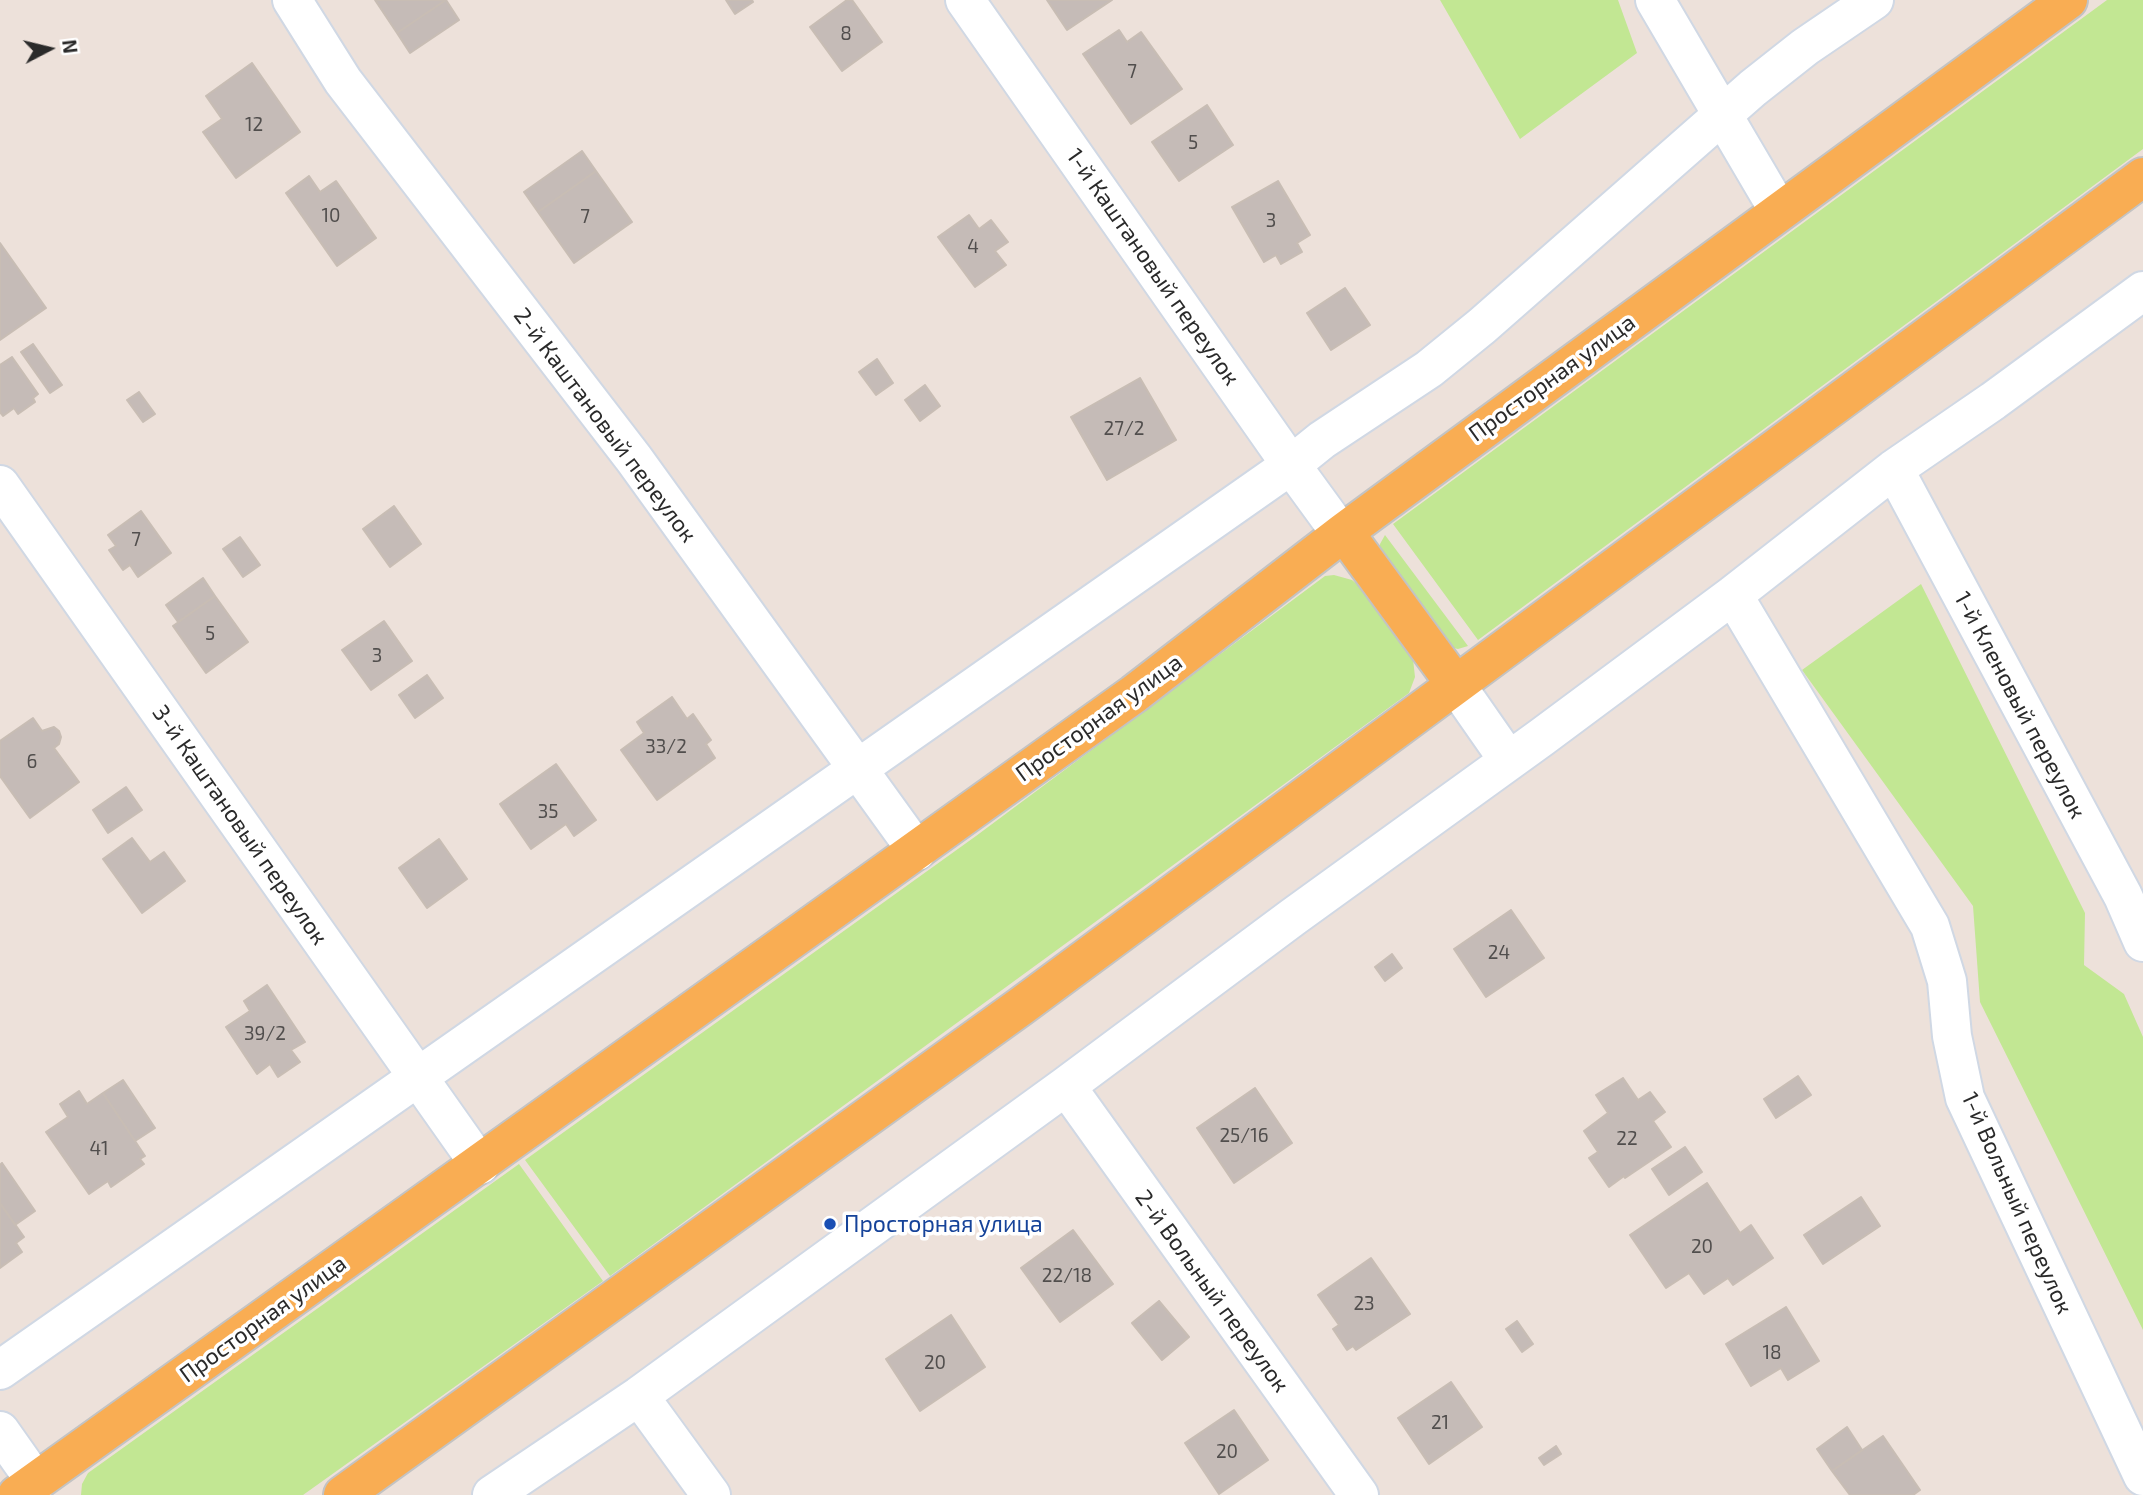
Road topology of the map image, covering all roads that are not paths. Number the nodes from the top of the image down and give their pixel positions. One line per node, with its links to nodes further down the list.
1 (292, 0): 17 (street, 2-й Каштановый переулок)
2 (964, 0): 10 (street, 1-й Каштановый переулок)
3 (1655, 0): 6 (street)
4 (1874, 0): 6 (street)
5 (2068, 0): 8 (main road, Просторная улица)
6 (1723, 115): 8 (street); 10 (street)
7 (2143, 177): 15 (main road)
8 (1779, 211): 13 (main road, Просторная улица)
9 (2143, 291): 11 (street)
10 (1291, 465): 13 (street, 1-й Каштановый переулок); 17 (street)
11 (1894, 469): 14 (street); 19 (street, 1-й Кленовый переулок)
12 (0, 485): 20 (street, 3-й Каштановый переулок)
13 (1344, 532): 15 (main road); 18 (main road, Просторная улица)
14 (1732, 595): 16 (street); 26 (street, 1-й Вольный переулок)
15 (1456, 685): 16 (street); 28 (main road)
16 (1508, 761): 21 (street)
17 (858, 769): 18 (street, 2-й Каштановый переулок); 20 (street)
18 (917, 851): 22 (main road, Просторная улица)
19 (2143, 942)
20 (417, 1077): 22 (street, 3-й Каштановый переулок); 23 (street)
21 (1066, 1086): 24 (street); 31 (street, 2-й Вольный переулок)
22 (480, 1165): 27 (main road, Просторная улица)
23 (0, 1370)
24 (639, 1396): 29 (street); 30 (street)
25 (0, 1431): 27 (street)
26 (2143, 1476)
27 (33, 1491)
28 (343, 1495)
29 (492, 1495)
30 (711, 1495)
31 (1359, 1495)

